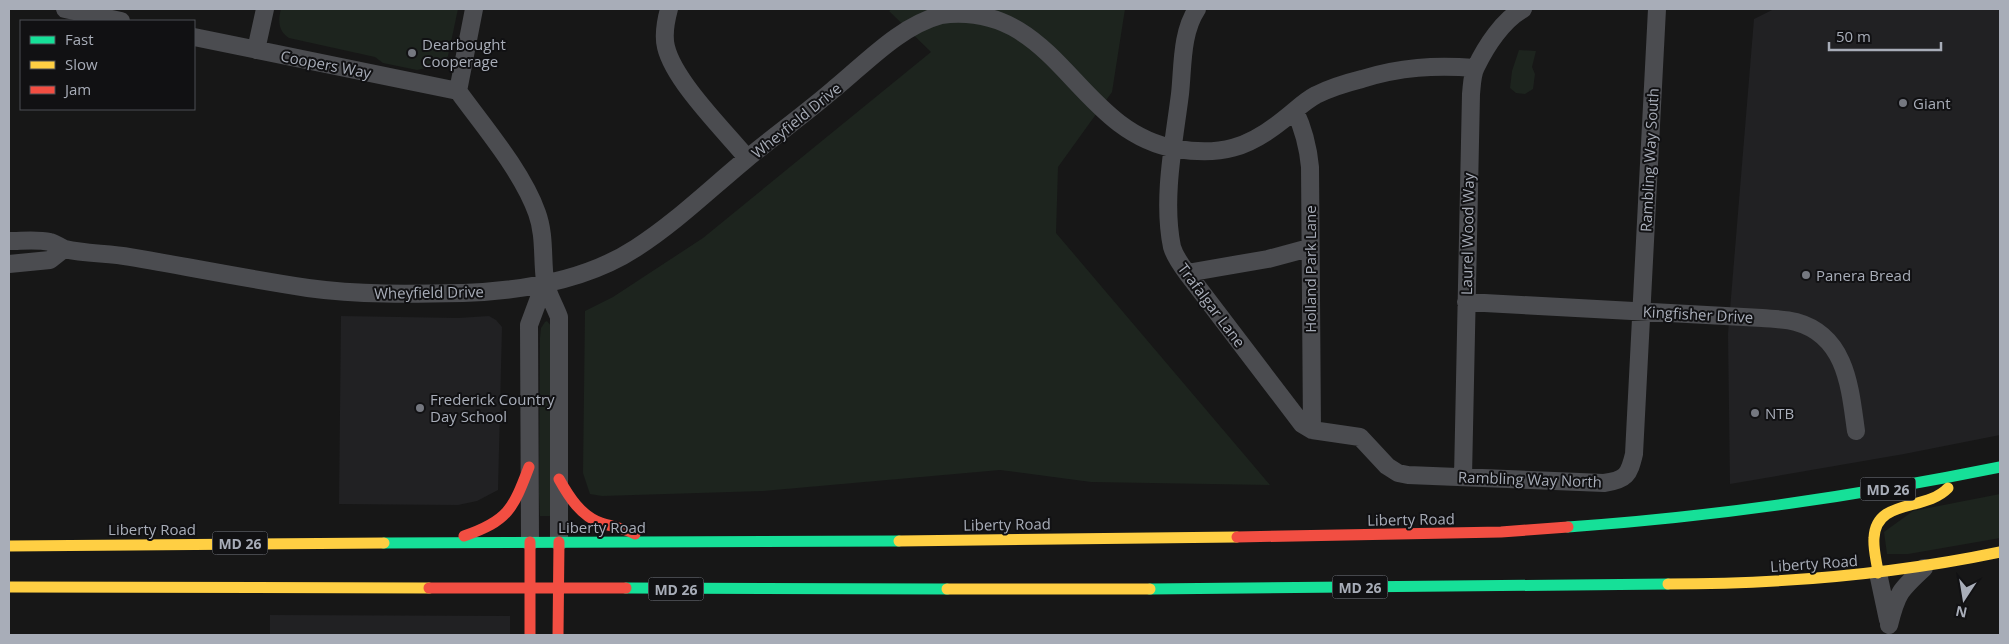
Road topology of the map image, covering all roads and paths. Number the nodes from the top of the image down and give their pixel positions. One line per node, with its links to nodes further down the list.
1 (65, 9): 8 (street)
2 (265, 9): 10 (street)
3 (474, 9): 12 (street)
4 (669, 9): 15 (street)
5 (1197, 9): 14 (street, Trafalgar Lane)
6 (1523, 9): 11 (street, Laurel Wood Way)
7 (1656, 9): 23 (street, Rambling Way South)
8 (116, 20)
9 (195, 37): 10 (street, Coopers Way)
10 (256, 50): 12 (street, Coopers Way)
11 (1475, 68): 13 (street, Wheyfield Drive); 22 (street, Laurel Wood Way)
12 (458, 91): 21 (street)
13 (1295, 111): 14 (street, Wheyfield Drive); 17 (street, Holland Park Lane)
14 (1174, 149): 15 (street, Wheyfield Drive); 20 (street, Trafalgar Lane)
15 (747, 158): 21 (street, Wheyfield Drive)
16 (9, 241): 18 (street, Wheyfield Drive)
17 (1309, 248): 20 (street); 24 (street, Holland Park Lane)
18 (64, 249): 19 (street); 21 (street, Wheyfield Drive)
19 (9, 264)
20 (1187, 273): 24 (street, Trafalgar Lane)
21 (545, 282): 26 (street); 30 (street)
22 (1466, 302): 23 (street, Kingfisher Drive); 29 (street, Laurel Wood Way)
23 (1642, 311): 25 (street, Kingfisher Drive); 29 (street, Rambling Way North)
24 (1312, 430): 29 (street, Rambling Way North)
25 (1856, 431)
26 (529, 467): 32 (main road); 33 (street)
27 (2000, 468): 28 (main road, Liberty Road / MD 26)
28 (1962, 475): 35 (main road, Liberty Road / MD 26); 40 (main road)
29 (1463, 477)
30 (560, 478): 34 (street); 35 (main road)
31 (9, 534): 36 (street)
32 (446, 542): 33 (main road, Liberty Road / MD 26); 36 (main road, Liberty Road / MD 26)
33 (530, 542): 34 (main road, Liberty Road / MD 26); 42 (main road)
34 (560, 542): 35 (main road, Liberty Road / MD 26); 43 (main road)
35 (647, 542)
36 (33, 545): 37 (main road, Liberty Road / MD 26)
37 (9, 546)
38 (2000, 552): 39 (main road, Liberty Road / MD 26)
39 (1926, 567): 40 (main road, Liberty Road / MD 26); 44 (street)
40 (1878, 574): 43 (main road, Liberty Road / MD 26); 44 (street)
41 (9, 587): 42 (main road, Liberty Road / MD 26)
42 (530, 588): 43 (main road, Liberty Road / MD 26); 45 (main road)
43 (559, 588): 46 (main road)
44 (1890, 630)
45 (530, 635)
46 (558, 635)

